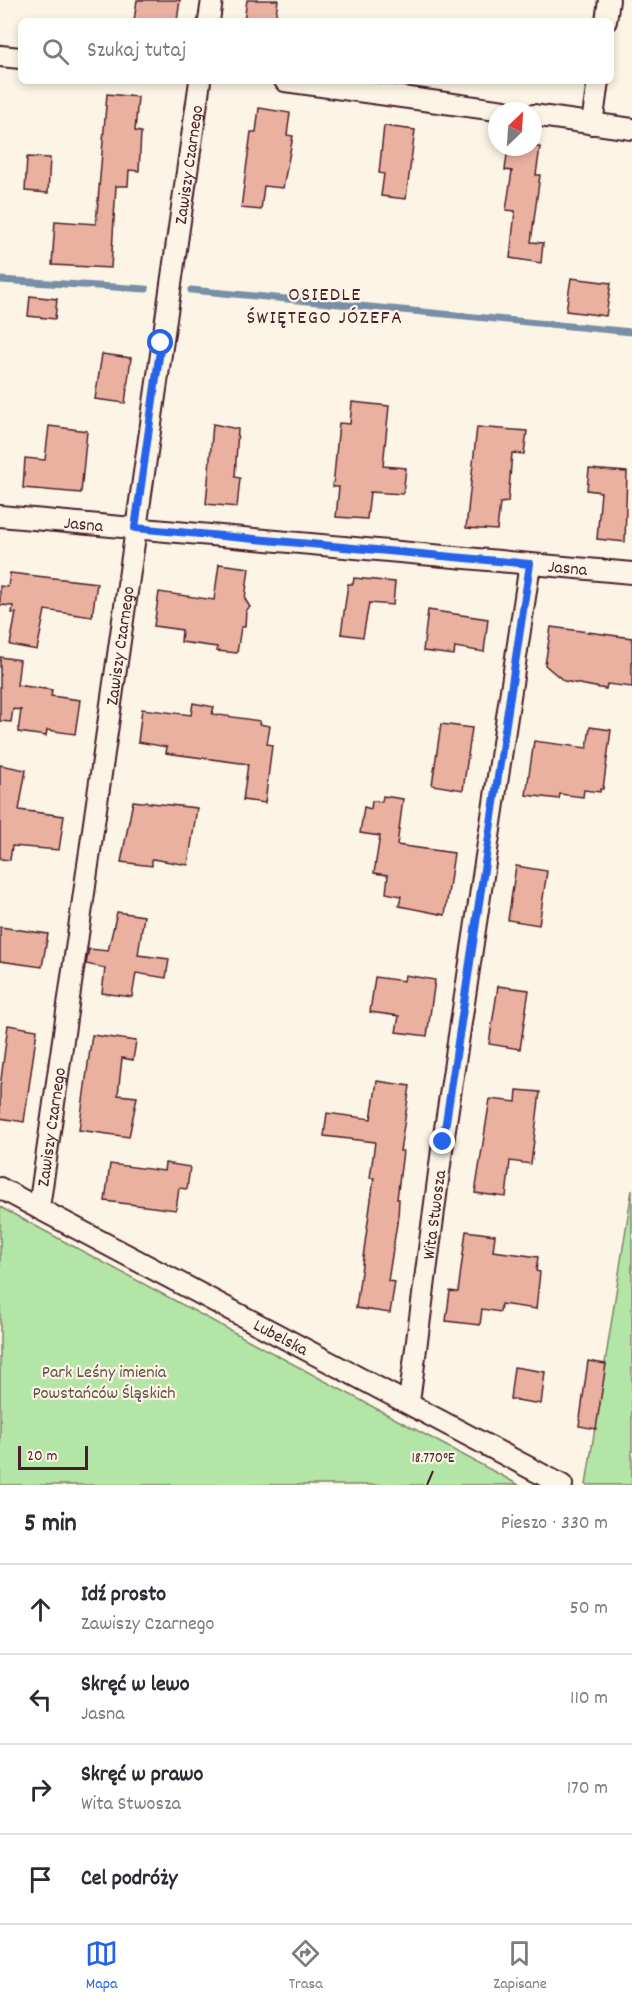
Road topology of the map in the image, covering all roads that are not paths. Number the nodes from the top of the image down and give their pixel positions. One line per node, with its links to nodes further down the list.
1 (212, 0): 3 (street)
2 (609, 0): 4 (street)
3 (209, 18)
4 (606, 18)
5 (0, 56): 6 (street)
6 (18, 58)
7 (200, 84): 15 (street, Zawiszy Czarnego)
8 (307, 84): 10 (street)
9 (598, 84): 12 (street)
10 (488, 109)
11 (542, 116): 12 (street)
12 (592, 123): 13 (street)
13 (632, 129)
14 (0, 516): 15 (street, Jasna)
15 (135, 528): 16 (street, Jasna); 19 (street, Zawiszy Czarnego)
16 (530, 564): 17 (street, Jasna); 20 (street, Wita Stwosza)
17 (632, 573)
18 (0, 1188): 19 (street, Lubelska)
19 (39, 1208): 20 (street, Lubelska)
20 (409, 1402): 21 (street, Lubelska)
21 (562, 1485)

